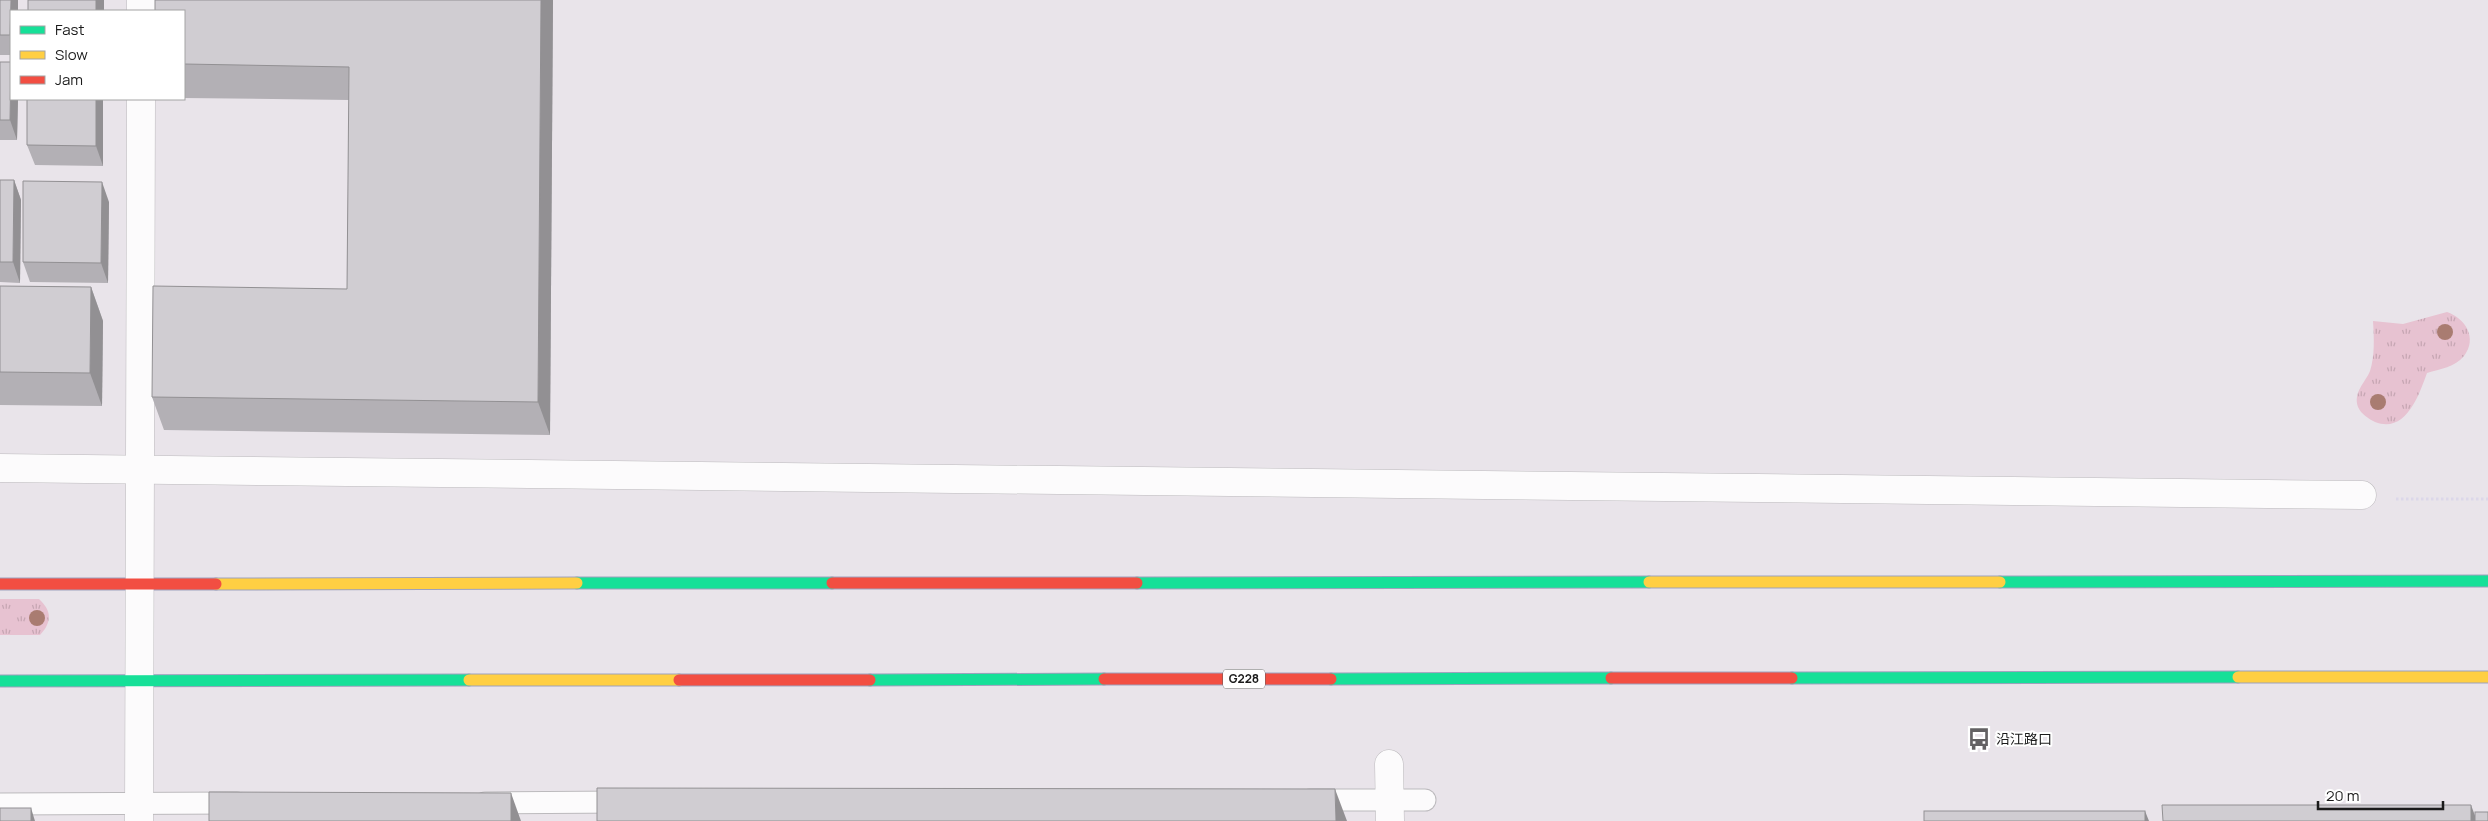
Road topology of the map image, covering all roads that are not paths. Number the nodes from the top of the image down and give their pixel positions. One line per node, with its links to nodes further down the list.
1 (141, 100): 15 (street)
2 (0, 468): 3 (street)
3 (2362, 495)
4 (2488, 581): 5 (highway)
5 (0, 584)
6 (2488, 677): 7 (highway, G228)
7 (0, 681)
8 (1389, 764): 16 (street)
9 (1285, 800): 10 (lane)
10 (1425, 800)
11 (648, 802): 13 (lane)
12 (259, 803): 15 (lane)
13 (468, 803)
14 (0, 804): 15 (lane)
15 (139, 812)
16 (1390, 821)

